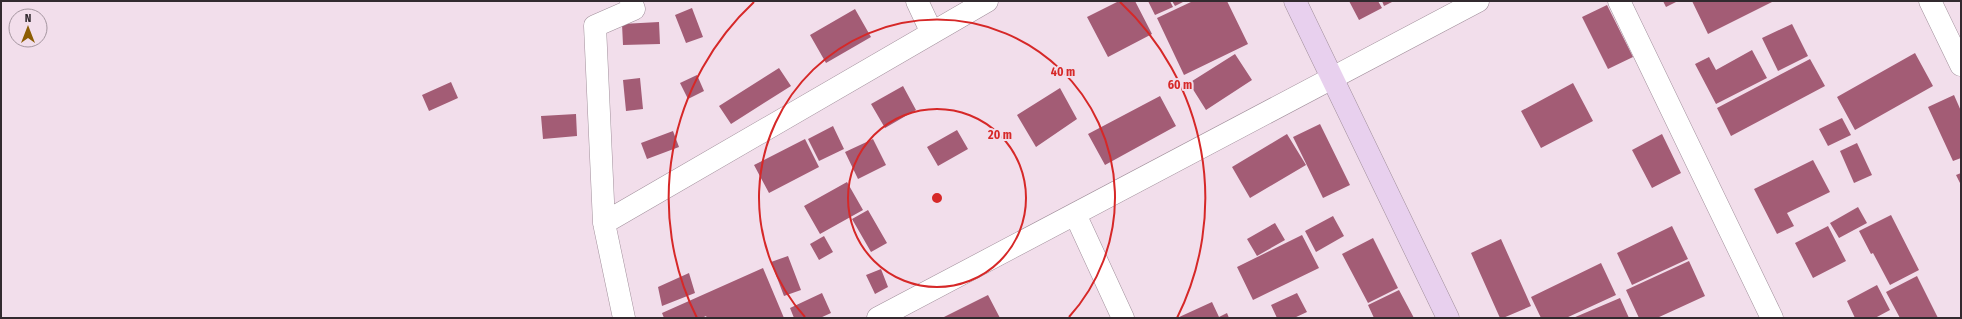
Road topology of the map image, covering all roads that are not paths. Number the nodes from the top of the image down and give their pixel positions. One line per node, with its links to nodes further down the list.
1 (631, 1): 12 (street)
2 (917, 1): 8 (street)
3 (987, 1): 8 (street)
4 (1295, 1): 10 (street)
5 (1478, 1): 10 (street)
6 (1618, 1): 17 (street)
7 (1930, 1): 9 (street)
8 (932, 33): 12 (street)
9 (1961, 66)
10 (1332, 78): 11 (street); 16 (street)
11 (1075, 214): 14 (street); 15 (street)
12 (604, 222): 13 (street)
13 (624, 318)
14 (878, 318)
15 (1123, 318)
16 (1448, 318)
17 (1772, 318)

